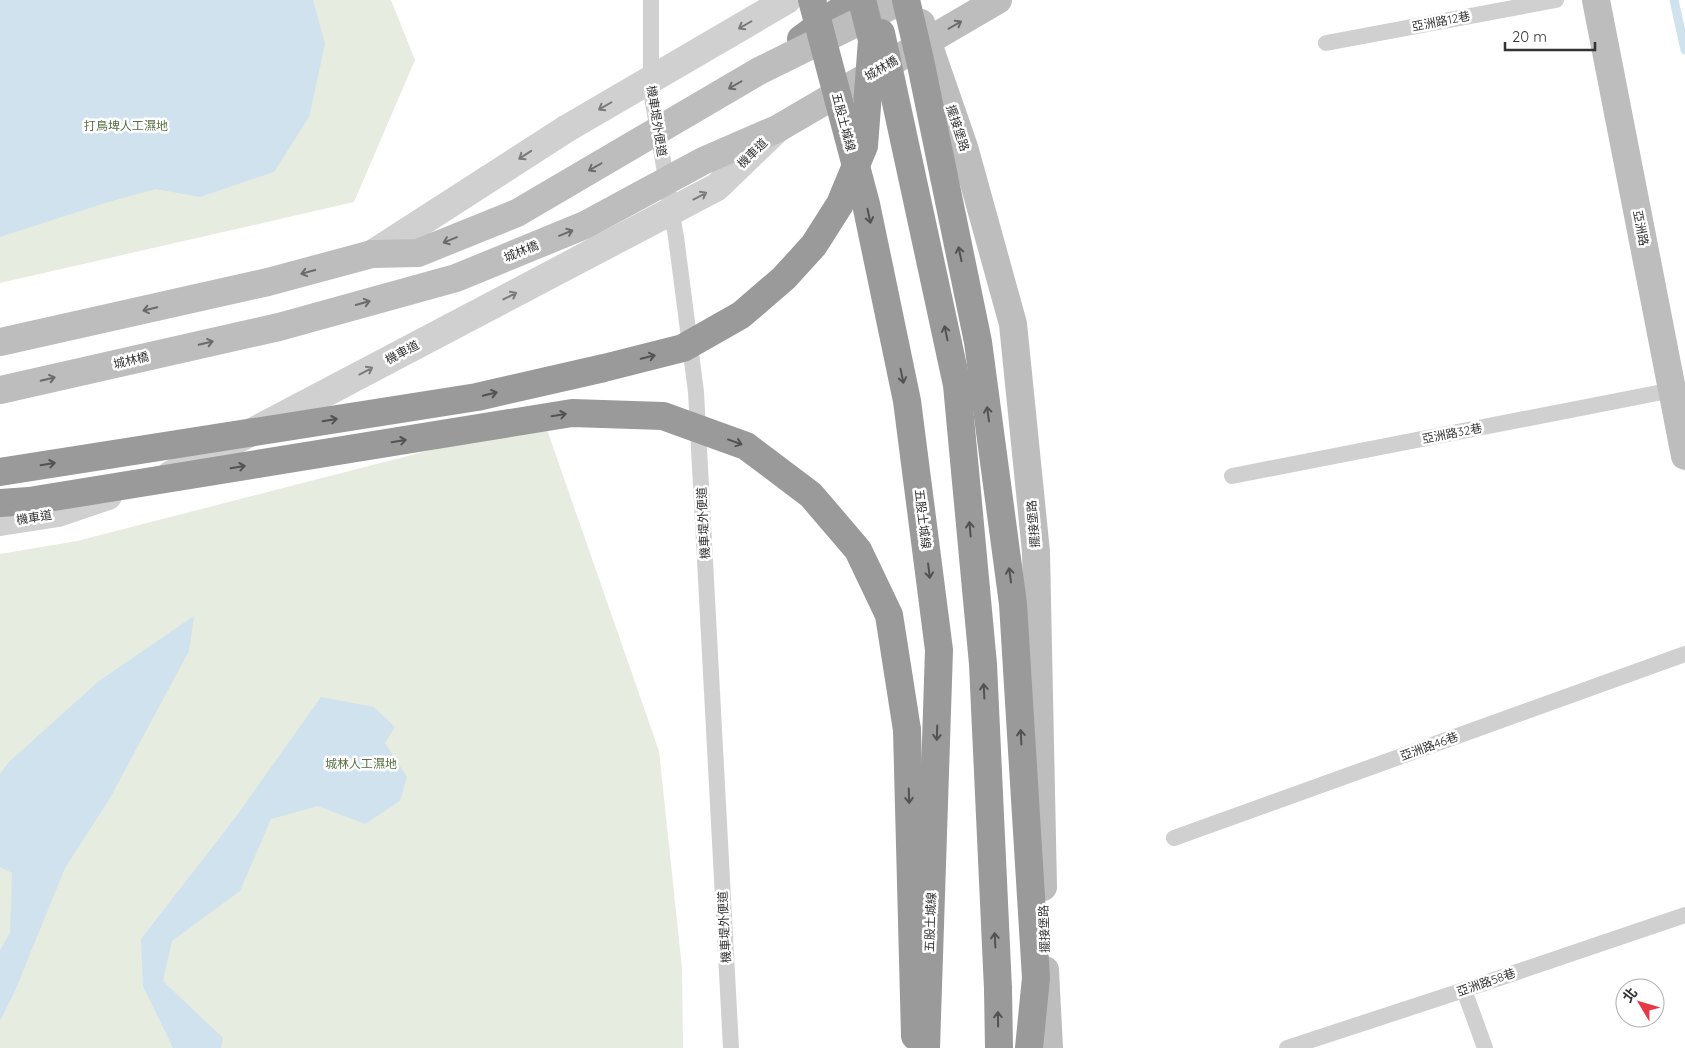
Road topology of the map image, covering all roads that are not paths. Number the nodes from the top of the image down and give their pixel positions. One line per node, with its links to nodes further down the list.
1 (651, 0): 27 (lane, 機車堤外便道)
2 (787, 0): 14 (street, one-way to 14, bridge)
3 (812, 0): 29 (highway, 五股土城線, one-way to 29, bridge)
4 (854, 0): 12 (highway, bridge)
5 (862, 0): 19 (highway, one-way to 5, bridge)
6 (874, 0): 30 (highway, one-way to 6, bridge)
7 (998, 0): 13 (street, 城林橋, one-way to 7, bridge)
8 (1556, 0): 11 (lane, 亞洲路12巷)
9 (1596, 0): 17 (street, 亞洲路)
10 (911, 3): 12 (street, bridge); 31 (highway, one-way to 10, bridge); 32 (street, 擺接堡路)
11 (1326, 43)
12 (759, 71): 14 (street, one-way to 14, bridge)
13 (777, 129): 16 (street, 城林橋, one-way to 13, bridge); 22 (street, 機車道, one-way to 13, bridge)
14 (372, 254): 15 (street, one-way to 15)
15 (0, 342)
16 (0, 390)
17 (1673, 390): 18 (street, 亞洲路); 20 (lane, 亞洲路32巷)
18 (1685, 456)
19 (0, 472)
20 (1232, 476)
21 (0, 503): 28 (highway, one-way to 28, bridge)
22 (0, 522)
23 (1685, 654): 24 (lane, 亞洲路46巷)
24 (1174, 838)
25 (1685, 915): 26 (lane, 亞洲路58巷)
26 (1464, 990): 33 (lane, 亞洲路58巷); 34 (lane)
27 (731, 1048)
28 (915, 1048)
29 (926, 1048)
30 (999, 1048)
31 (1029, 1048)
32 (1049, 1048)
33 (1287, 1048)
34 (1485, 1048)

